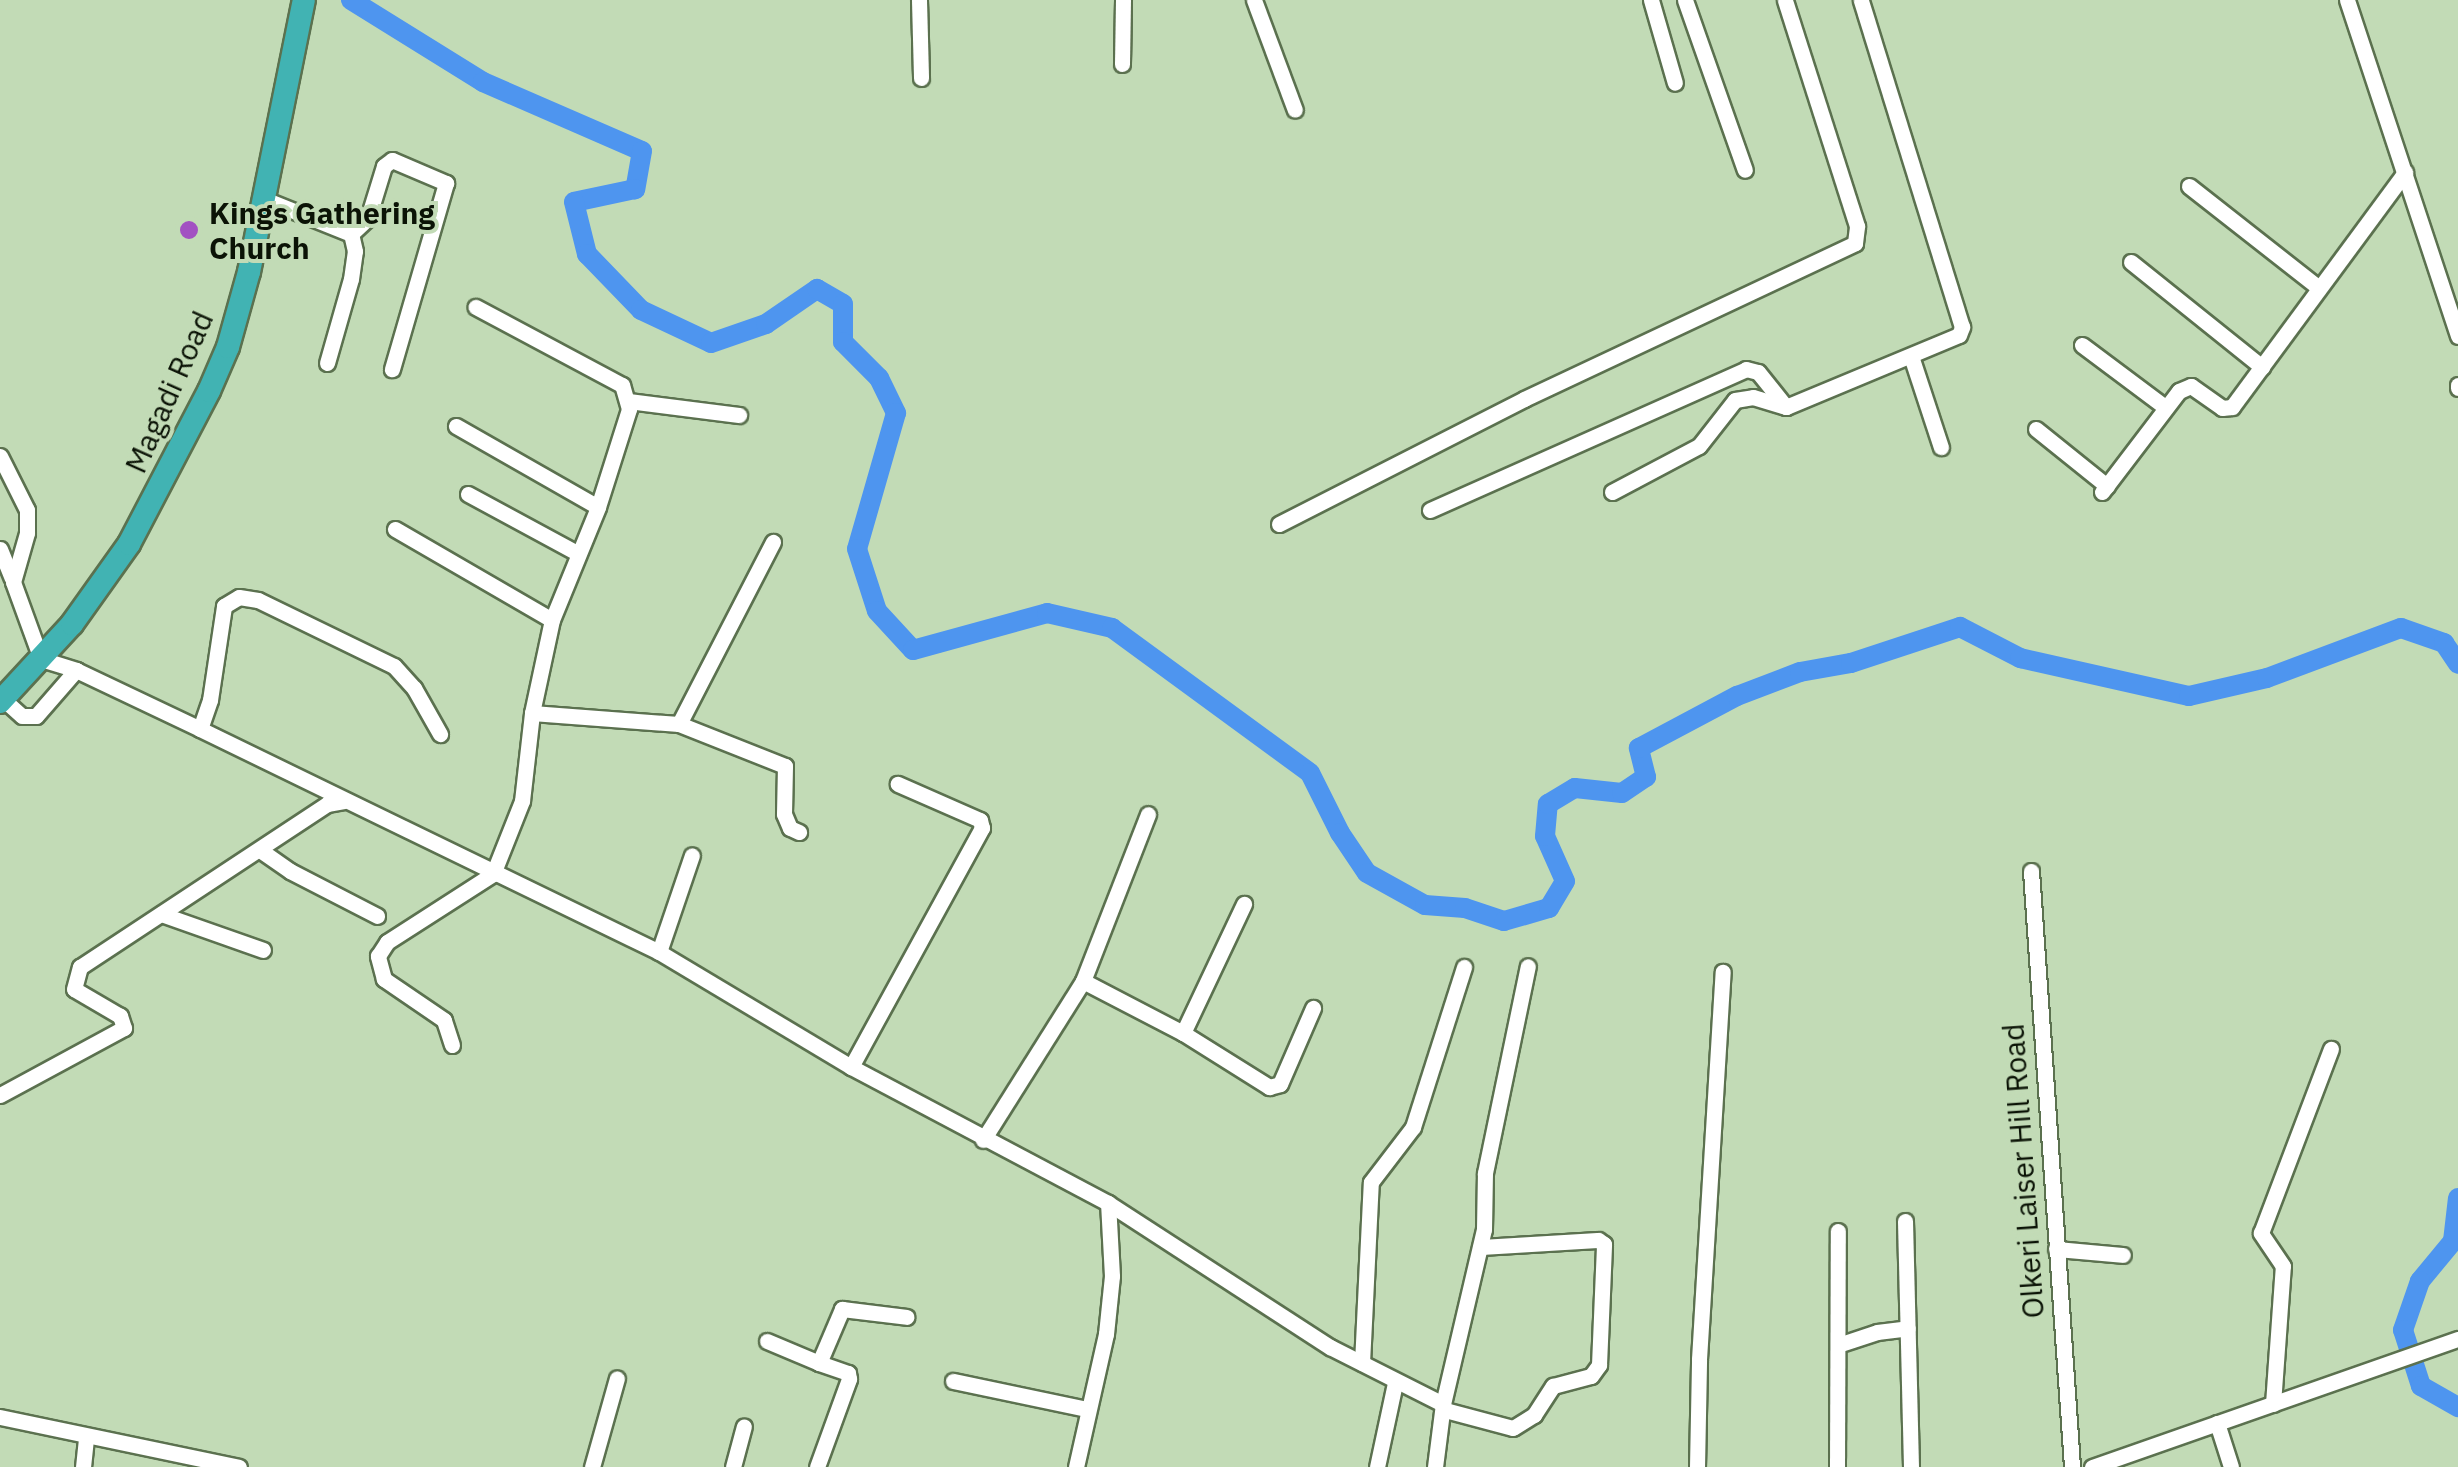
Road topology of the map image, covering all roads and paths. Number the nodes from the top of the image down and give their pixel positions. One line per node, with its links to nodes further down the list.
1 (304, 0): 17 (highway, Magadi Road)
2 (919, 0): 11 (street)
3 (1123, 0): 10 (street)
4 (1254, 0): 13 (street)
5 (1650, 0): 12 (street)
6 (1686, 0): 14 (street)
7 (1786, 0): 41 (street)
8 (1861, 0): 25 (street)
9 (2346, 0): 15 (street)
10 (1122, 64)
11 (922, 78)
12 (1675, 82)
13 (1296, 110)
14 (1745, 170)
15 (2404, 172): 20 (street); 22 (street)
16 (2189, 186): 20 (street)
17 (264, 198): 18 (street); 48 (highway, Magadi Road)
18 (351, 234): 26 (street); 28 (street)
19 (2130, 262): 27 (street)
20 (2318, 288): 27 (street)
21 (476, 306): 29 (street)
22 (2455, 307): 23 (street)
23 (2458, 336)
24 (2082, 345): 30 (street)
25 (1911, 356): 31 (street); 35 (street)
26 (327, 363)
27 (2262, 367): 30 (street)
28 (392, 369)
29 (628, 402): 32 (street); 39 (street)
30 (2165, 407): 34 (street)
31 (1786, 408): 37 (street); 40 (street)
32 (739, 415)
33 (456, 426): 39 (street)
34 (2036, 429)
35 (1941, 447)
36 (0, 456): 46 (street)
37 (1612, 492)
38 (468, 494): 44 (street)
39 (598, 507): 44 (street)
40 (1430, 510)
41 (1279, 524)
42 (395, 529): 47 (street)
43 (773, 542): 52 (street)
44 (577, 553): 47 (street)
45 (3, 559): 46 (street)
46 (13, 582): 48 (street)
47 (552, 620): 51 (street)
48 (41, 659): 49 (street); 50 (highway, Magadi Road)
49 (76, 670): 50 (street); 53 (street)
50 (1, 700)
51 (532, 713): 52 (street); 62 (street)
52 (680, 724): 58 (street)
53 (200, 729): 54 (street); 56 (street)
54 (440, 734)
55 (898, 784): 76 (street)
56 (346, 801): 59 (street); 62 (street)
57 (1148, 814): 71 (street)
58 (799, 832)
59 (260, 850): 64 (street); 65 (street)
60 (692, 855): 67 (street)
61 (2031, 871): 83 (street, Olkeri Laiser Hill Road)
62 (493, 874): 67 (street); 74 (street)
63 (1244, 904): 73 (street)
64 (161, 914): 66 (street); 77 (street)
65 (377, 916)
66 (263, 950)
67 (659, 952): 76 (street)
68 (1528, 966): 82 (street)
69 (1464, 968): 91 (street)
70 (1722, 972): 110 (street)
71 (1083, 980): 73 (street); 78 (street)
72 (1313, 1008): 73 (street)
73 (1184, 1033)
74 (452, 1045)
75 (2331, 1048): 95 (street)
76 (851, 1067): 78 (street)
77 (0, 1095)
78 (983, 1140): 79 (street)
79 (1108, 1203): 91 (street); 97 (street)
80 (1905, 1221): 86 (street)
81 (1838, 1231): 89 (street)
82 (1480, 1247): 96 (street); 96 (street)
83 (2056, 1249): 84 (street); 113 (street, Olkeri Laiser Hill Road)
84 (2122, 1255)
85 (907, 1317): 90 (street)
86 (1908, 1328): 89 (street); 112 (street)
87 (2458, 1339): 95 (street)
88 (767, 1341): 90 (street)
89 (1838, 1345): 111 (street)
90 (818, 1363): 106 (street)
91 (1362, 1363): 94 (street)
92 (616, 1378): 104 (street)
93 (953, 1381): 97 (street)
94 (1395, 1382): 96 (street); 108 (street)
95 (2273, 1404): 99 (street)
96 (1444, 1407): 109 (street)
97 (1087, 1409): 107 (street)
98 (0, 1417): 101 (street)
99 (2218, 1424): 114 (street); 115 (street)
100 (744, 1426): 105 (street)
101 (86, 1436): 102 (street); 103 (street)
102 (83, 1467)
103 (239, 1467)
104 (592, 1467)
105 (733, 1467)
106 (817, 1467)
107 (1076, 1467)
108 (1376, 1467)
109 (1435, 1467)
110 (1697, 1467)
111 (1838, 1467)
112 (1911, 1467)
113 (2072, 1467)
114 (2092, 1467)
115 (2230, 1467)

